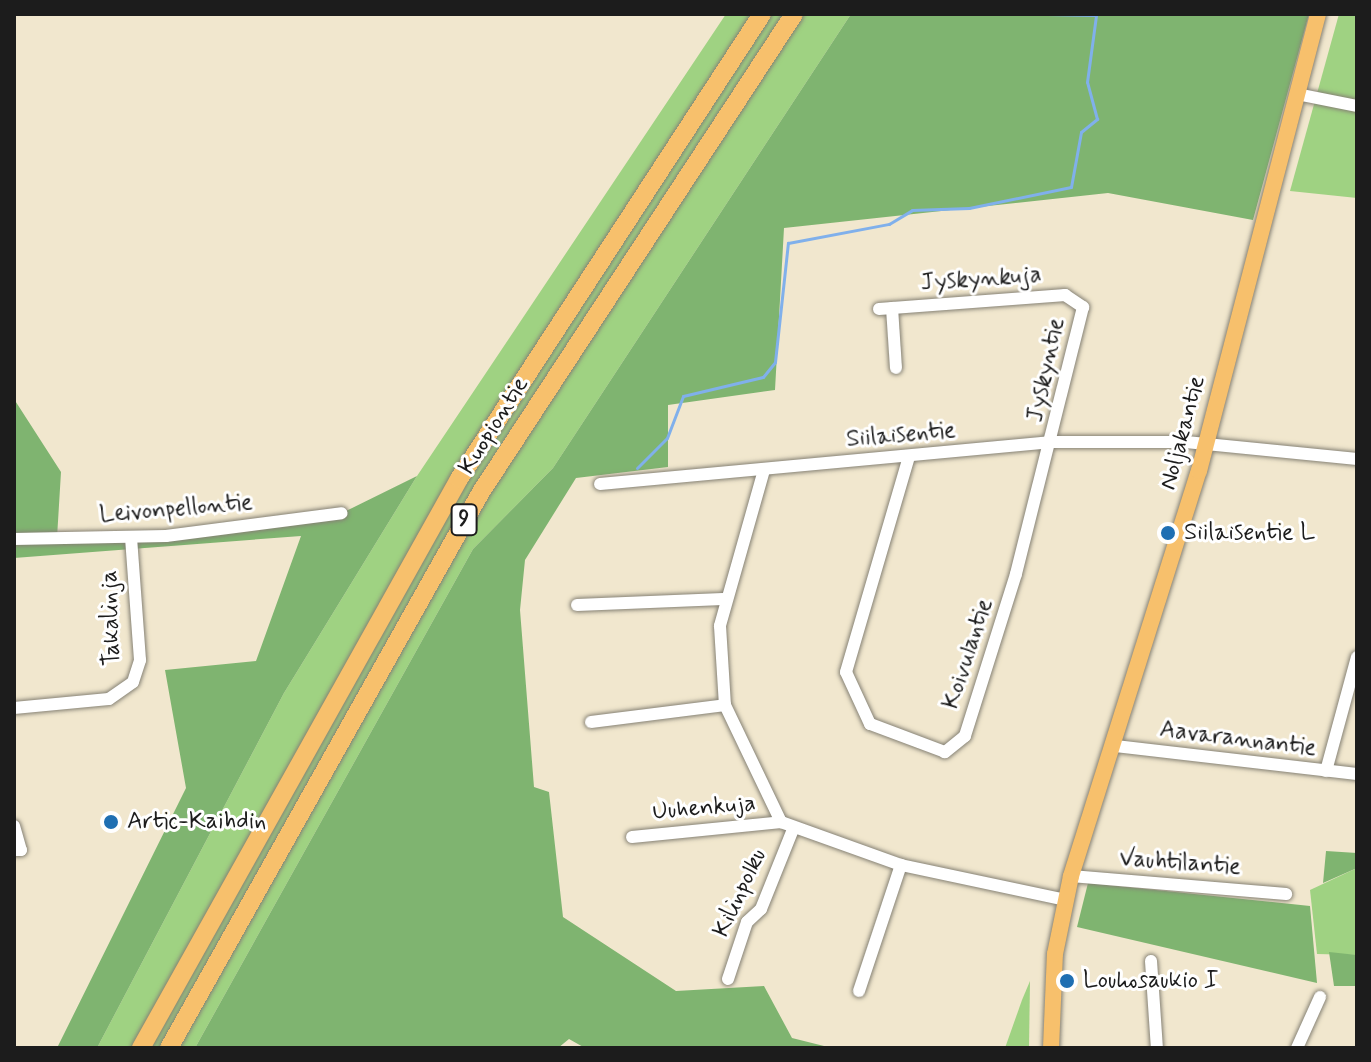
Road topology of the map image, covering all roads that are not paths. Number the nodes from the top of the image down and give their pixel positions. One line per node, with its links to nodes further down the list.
1 (762, 14): 38 (highway, Kuopiontie / 9)
2 (794, 14): 39 (highway, Kuopiontie / 9)
3 (1318, 14): 4 (main road, Noljakantie)
4 (1297, 94): 5 (street); 9 (main road, Noljakantie)
5 (1357, 106)
6 (1083, 307): 7 (street, Jyskynkuja); 8 (street, Jyskyntie)
7 (896, 368)
8 (1052, 442): 9 (street, Siilaisentie); 10 (street, Siilaisentie); 10 (street, Koivulantie)
9 (1206, 444): 11 (street, Siilaisentie); 23 (main road, Noljakantie)
10 (909, 457): 12 (street, Siilaisentie)
11 (1357, 459)
12 (764, 470): 13 (street, Siilaisentie); 17 (street)
13 (600, 484)
14 (342, 513): 15 (street, Leivonpellontie)
15 (131, 538): 16 (street, Leivonpellontie); 21 (street, Takalinja)
16 (14, 539)
17 (723, 599): 18 (street); 20 (street)
18 (577, 605)
19 (1357, 657): 24 (street)
20 (725, 705): 22 (street); 26 (street)
21 (14, 708)
22 (591, 722)
23 (1115, 746): 24 (street, Aavarannantie); 31 (main road, Noljakantie)
24 (1326, 771): 25 (street, Aavarannantie)
25 (1357, 774)
26 (787, 825): 28 (street, Uuhenkuja); 30 (street); 35 (street, Kilinpolku)
27 (14, 826): 29 (street)
28 (632, 837)
29 (14, 850)
30 (901, 865): 33 (street); 36 (street)
31 (1071, 876): 32 (street, Vauhtilantie); 33 (main road, Noljakantie)
32 (1286, 894)
33 (1065, 900): 40 (main road, Noljakantie)
34 (1151, 961): 41 (street)
35 (728, 979)
36 (859, 991)
37 (1320, 997): 42 (street)
38 (141, 1048)
39 (169, 1048)
40 (1051, 1048)
41 (1157, 1048)
42 (1297, 1048)

